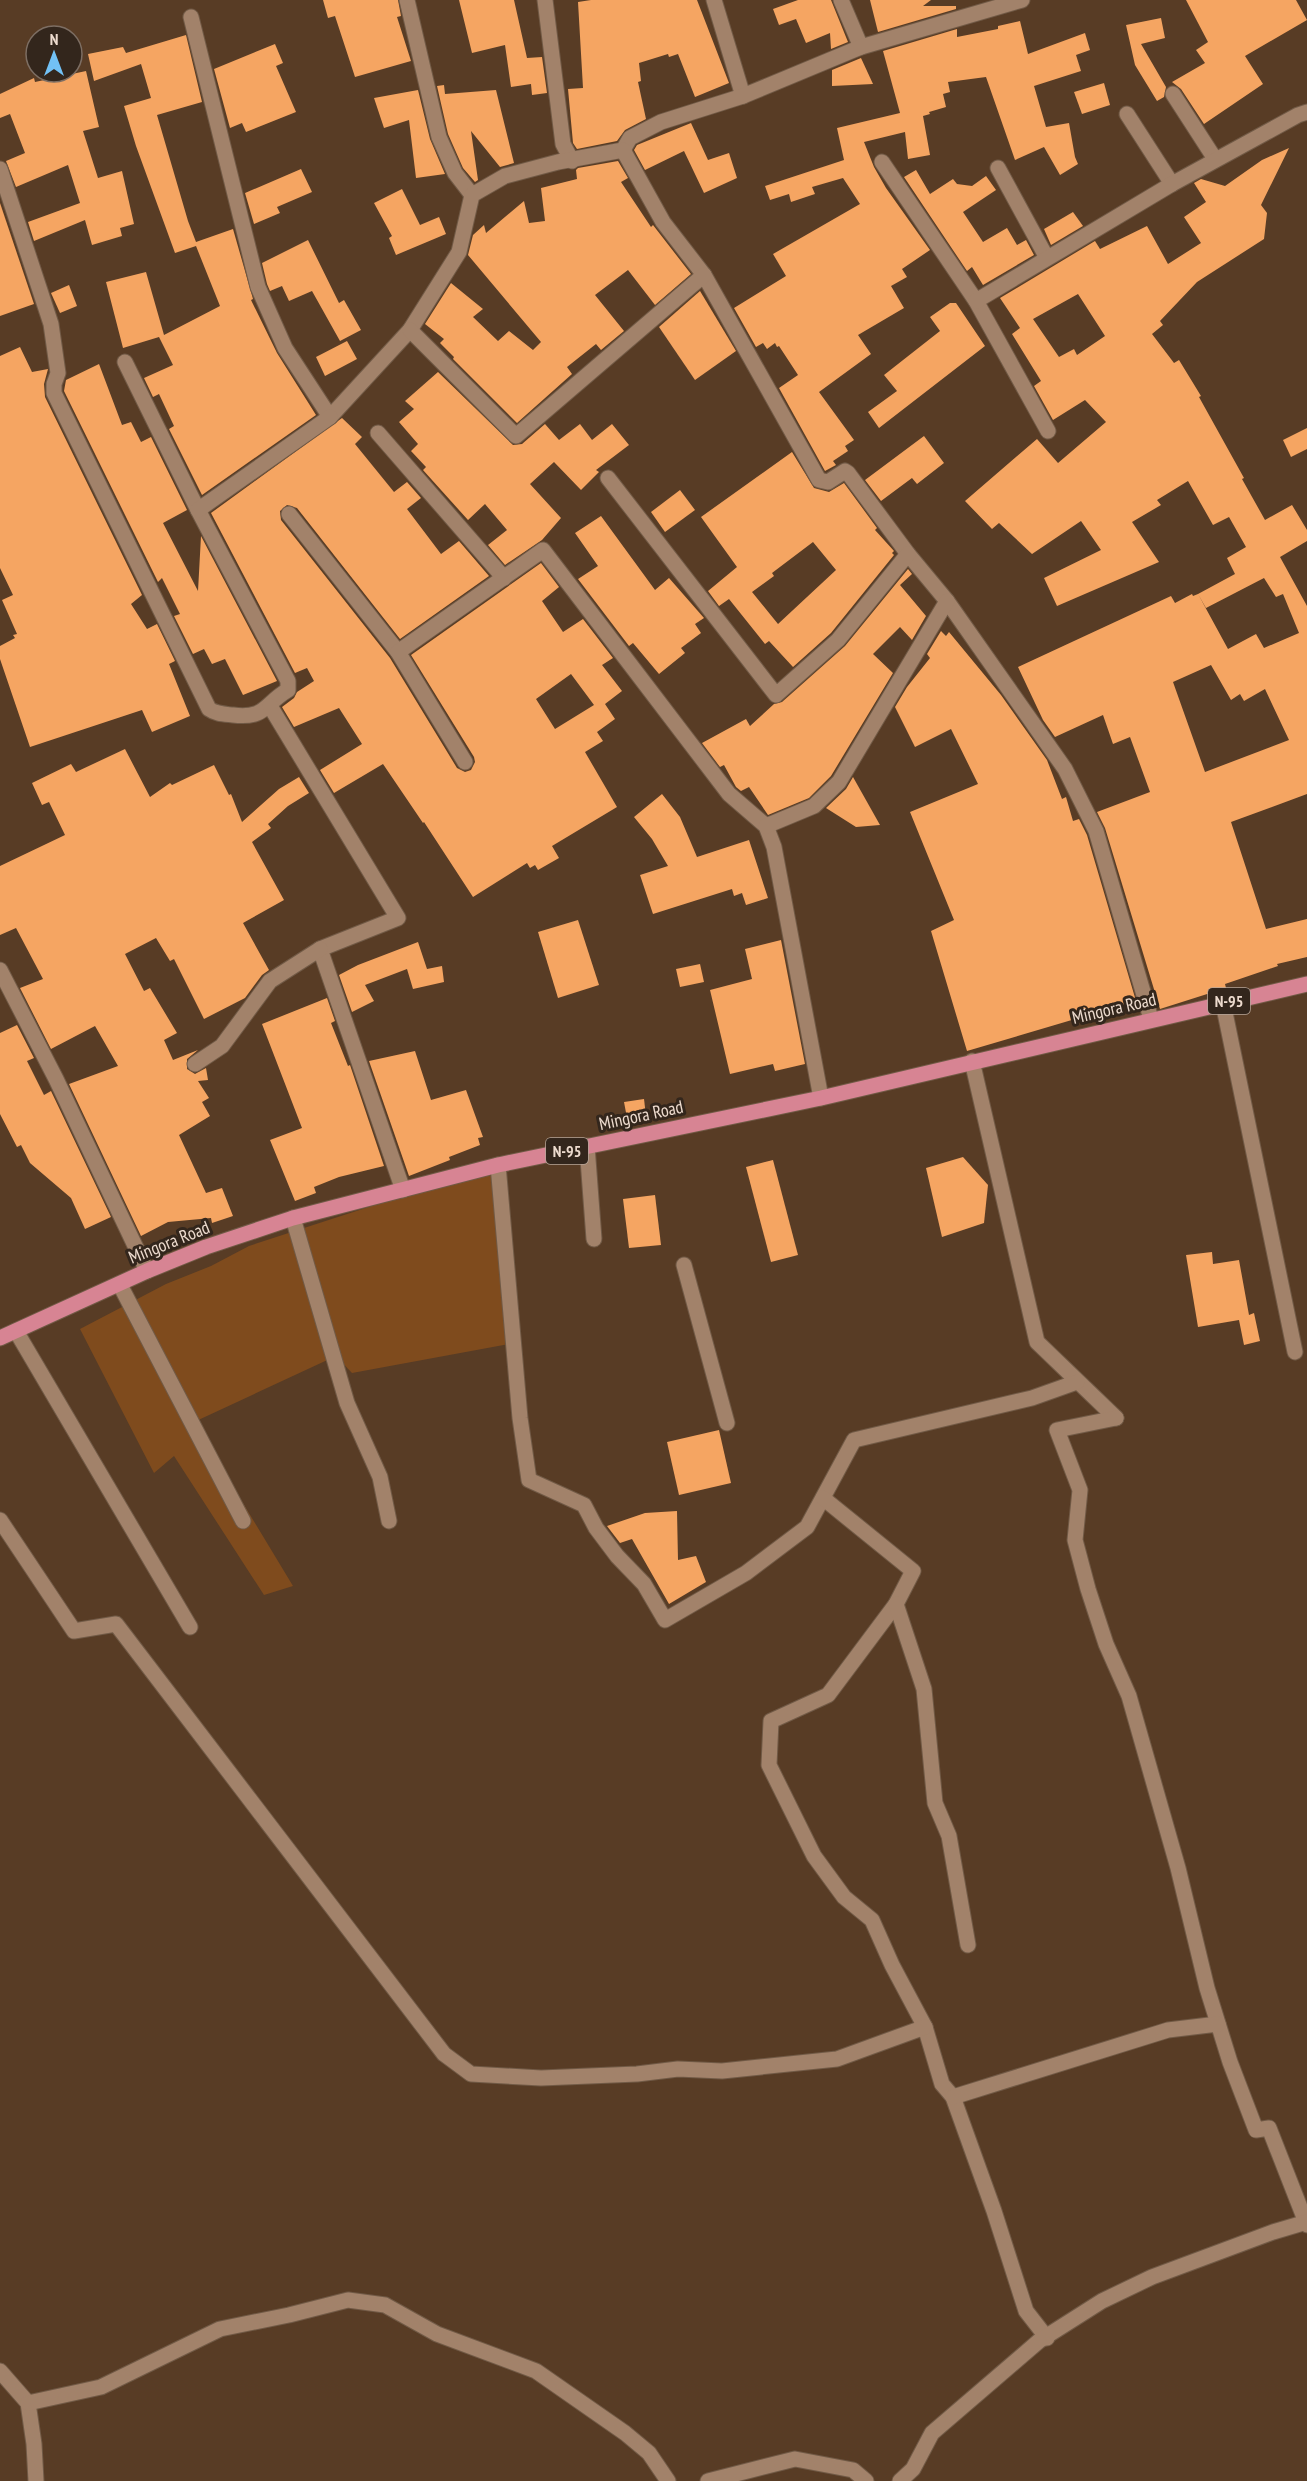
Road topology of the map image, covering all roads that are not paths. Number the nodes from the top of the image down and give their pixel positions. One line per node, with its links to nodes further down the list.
1 (407, 0): 19 (street)
2 (545, 0): 14 (street)
3 (714, 0): 9 (street)
4 (842, 0): 7 (street)
5 (1022, 0): 7 (street)
6 (190, 17): 25 (street)
7 (861, 47): 9 (street)
8 (1173, 94): 13 (street)
9 (742, 96): 12 (street)
10 (1307, 112): 13 (street)
11 (1127, 114): 18 (street)
12 (622, 150): 14 (street); 21 (street)
13 (1215, 159): 18 (street)
14 (572, 161): 19 (street)
15 (882, 162): 22 (street)
16 (998, 168): 20 (street)
17 (0, 169): 35 (street)
18 (1172, 184): 20 (street)
19 (472, 195): 23 (street)
20 (1047, 258): 22 (street)
21 (704, 275): 23 (street); 31 (street)
22 (976, 301): 26 (street)
23 (410, 330): 25 (street)
24 (125, 362): 29 (street)
25 (330, 417): 29 (street)
26 (1048, 431)
27 (378, 433): 32 (street)
28 (608, 478): 31 (street)
29 (198, 510): 35 (street)
30 (289, 514): 34 (street)
31 (908, 554): 33 (street)
32 (504, 578): 34 (street); 37 (street)
33 (947, 601): 37 (street); 42 (street)
34 (398, 652): 36 (street)
35 (270, 706): 38 (street)
36 (465, 762)
37 (766, 826): 45 (street)
38 (320, 949): 44 (street); 48 (street)
39 (0, 970): 52 (street)
40 (1307, 984): 41 (main road, Mingora Road / N-95)
41 (1223, 1003): 42 (main road, Mingora Road / N-95); 56 (street)
42 (1151, 1019): 43 (main road, Mingora Road / N-95)
43 (972, 1061): 45 (main road, Mingora Road / N-95); 57 (street)
44 (195, 1064)
45 (821, 1098): 46 (main road, Mingora Road / N-95)
46 (587, 1146): 47 (main road, Mingora Road / N-95); 50 (street)
47 (498, 1165): 48 (main road, Mingora Road / N-95); 59 (street)
48 (403, 1190): 49 (main road, Mingora Road / N-95)
49 (293, 1218): 52 (main road, Mingora Road / N-95); 62 (street)
50 (594, 1239)
51 (684, 1265): 58 (street)
52 (147, 1271): 53 (main road, Mingora Road / N-95)
53 (120, 1285): 54 (main road, Mingora Road / N-95); 61 (street)
54 (16, 1331): 55 (main road, Mingora Road / N-95); 64 (street)
55 (0, 1338)
56 (1294, 1352)
57 (1077, 1382): 59 (street); 66 (street)
58 (727, 1423)
59 (823, 1498): 63 (street)
60 (0, 1520): 67 (street)
61 (243, 1521)
62 (389, 1521)
63 (896, 1604): 65 (street); 67 (street)
64 (190, 1627)
65 (968, 1945)
66 (1218, 2024): 68 (street); 69 (street)
67 (925, 2027): 68 (street)
68 (953, 2097): 70 (street)
69 (1306, 2223): 70 (street)
70 (1047, 2338): 77 (street)
71 (0, 2371): 72 (street)
72 (28, 2403): 73 (street); 74 (street)
73 (36, 2481)
74 (668, 2481)
75 (708, 2481): 76 (street)
76 (866, 2481)
77 (900, 2481)

